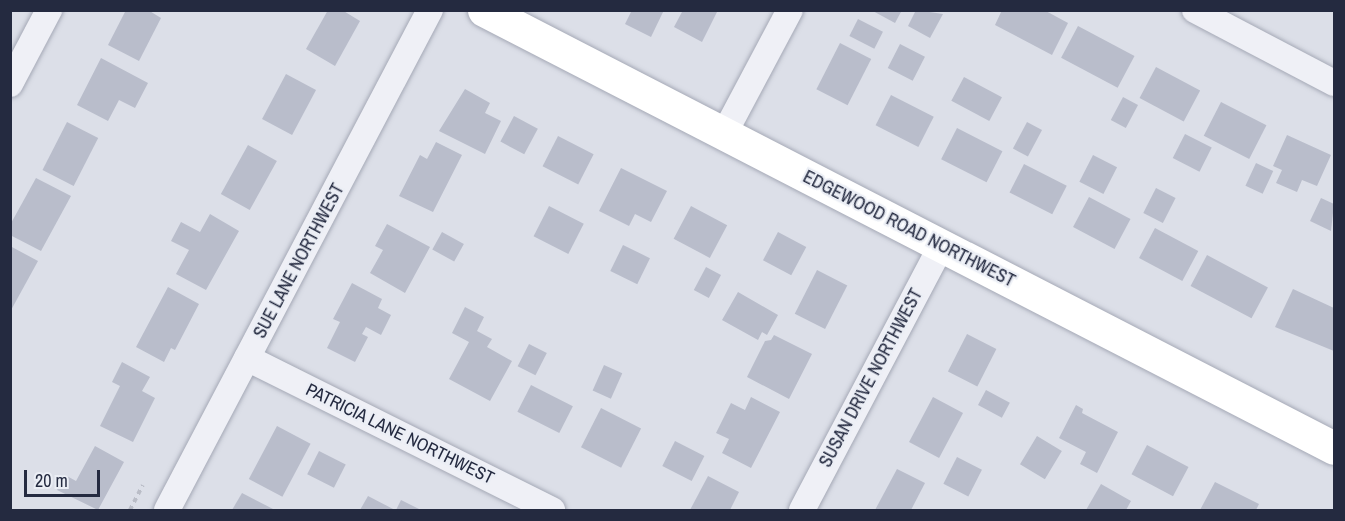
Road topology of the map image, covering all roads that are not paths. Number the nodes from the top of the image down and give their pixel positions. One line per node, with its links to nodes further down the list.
1 (49, 10): 7 (street)
2 (430, 10): 10 (street, SUE LANE NORTHWEST)
3 (484, 10): 8 (main road, EDGEWOOD ROAD NORTHWEST)
4 (790, 10): 8 (street)
5 (1195, 10): 6 (street)
6 (1335, 83)
7 (10, 84)
8 (724, 134): 9 (main road, EDGEWOOD ROAD NORTHWEST)
9 (941, 246): 11 (main road, EDGEWOOD ROAD NORTHWEST); 14 (street, SUSAN DRIVE NORTHWEST)
10 (247, 358): 12 (street, SUE LANE NORTHWEST); 13 (street, PATRICIA LANE NORTHWEST)
11 (1335, 448)
12 (167, 510)
13 (552, 510)
14 (802, 510)

